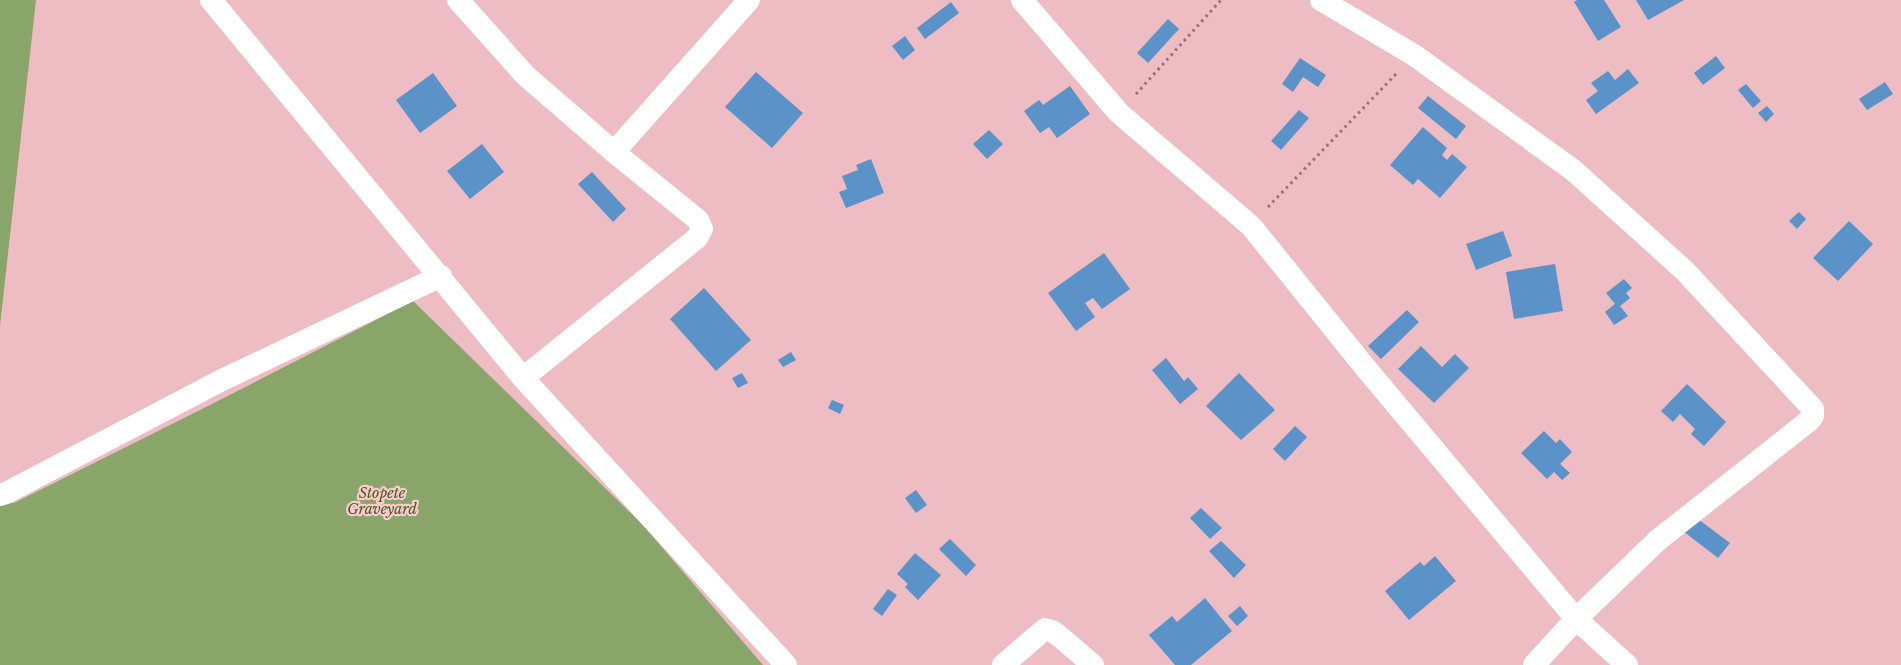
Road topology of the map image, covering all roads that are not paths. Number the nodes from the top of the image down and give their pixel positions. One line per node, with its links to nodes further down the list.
1 (211, 0): 7 (street)
2 (749, 0): 6 (street)
3 (1022, 0): 10 (street)
4 (1321, 0): 10 (street)
5 (466, 3): 6 (street)
6 (614, 152): 8 (street)
7 (441, 276): 8 (street); 9 (street)
8 (523, 378): 11 (street)
9 (0, 495)
10 (1576, 619): 14 (street); 15 (street)
11 (786, 665)
12 (1003, 665): 13 (street)
13 (1092, 665)
14 (1534, 665)
15 (1627, 665)

